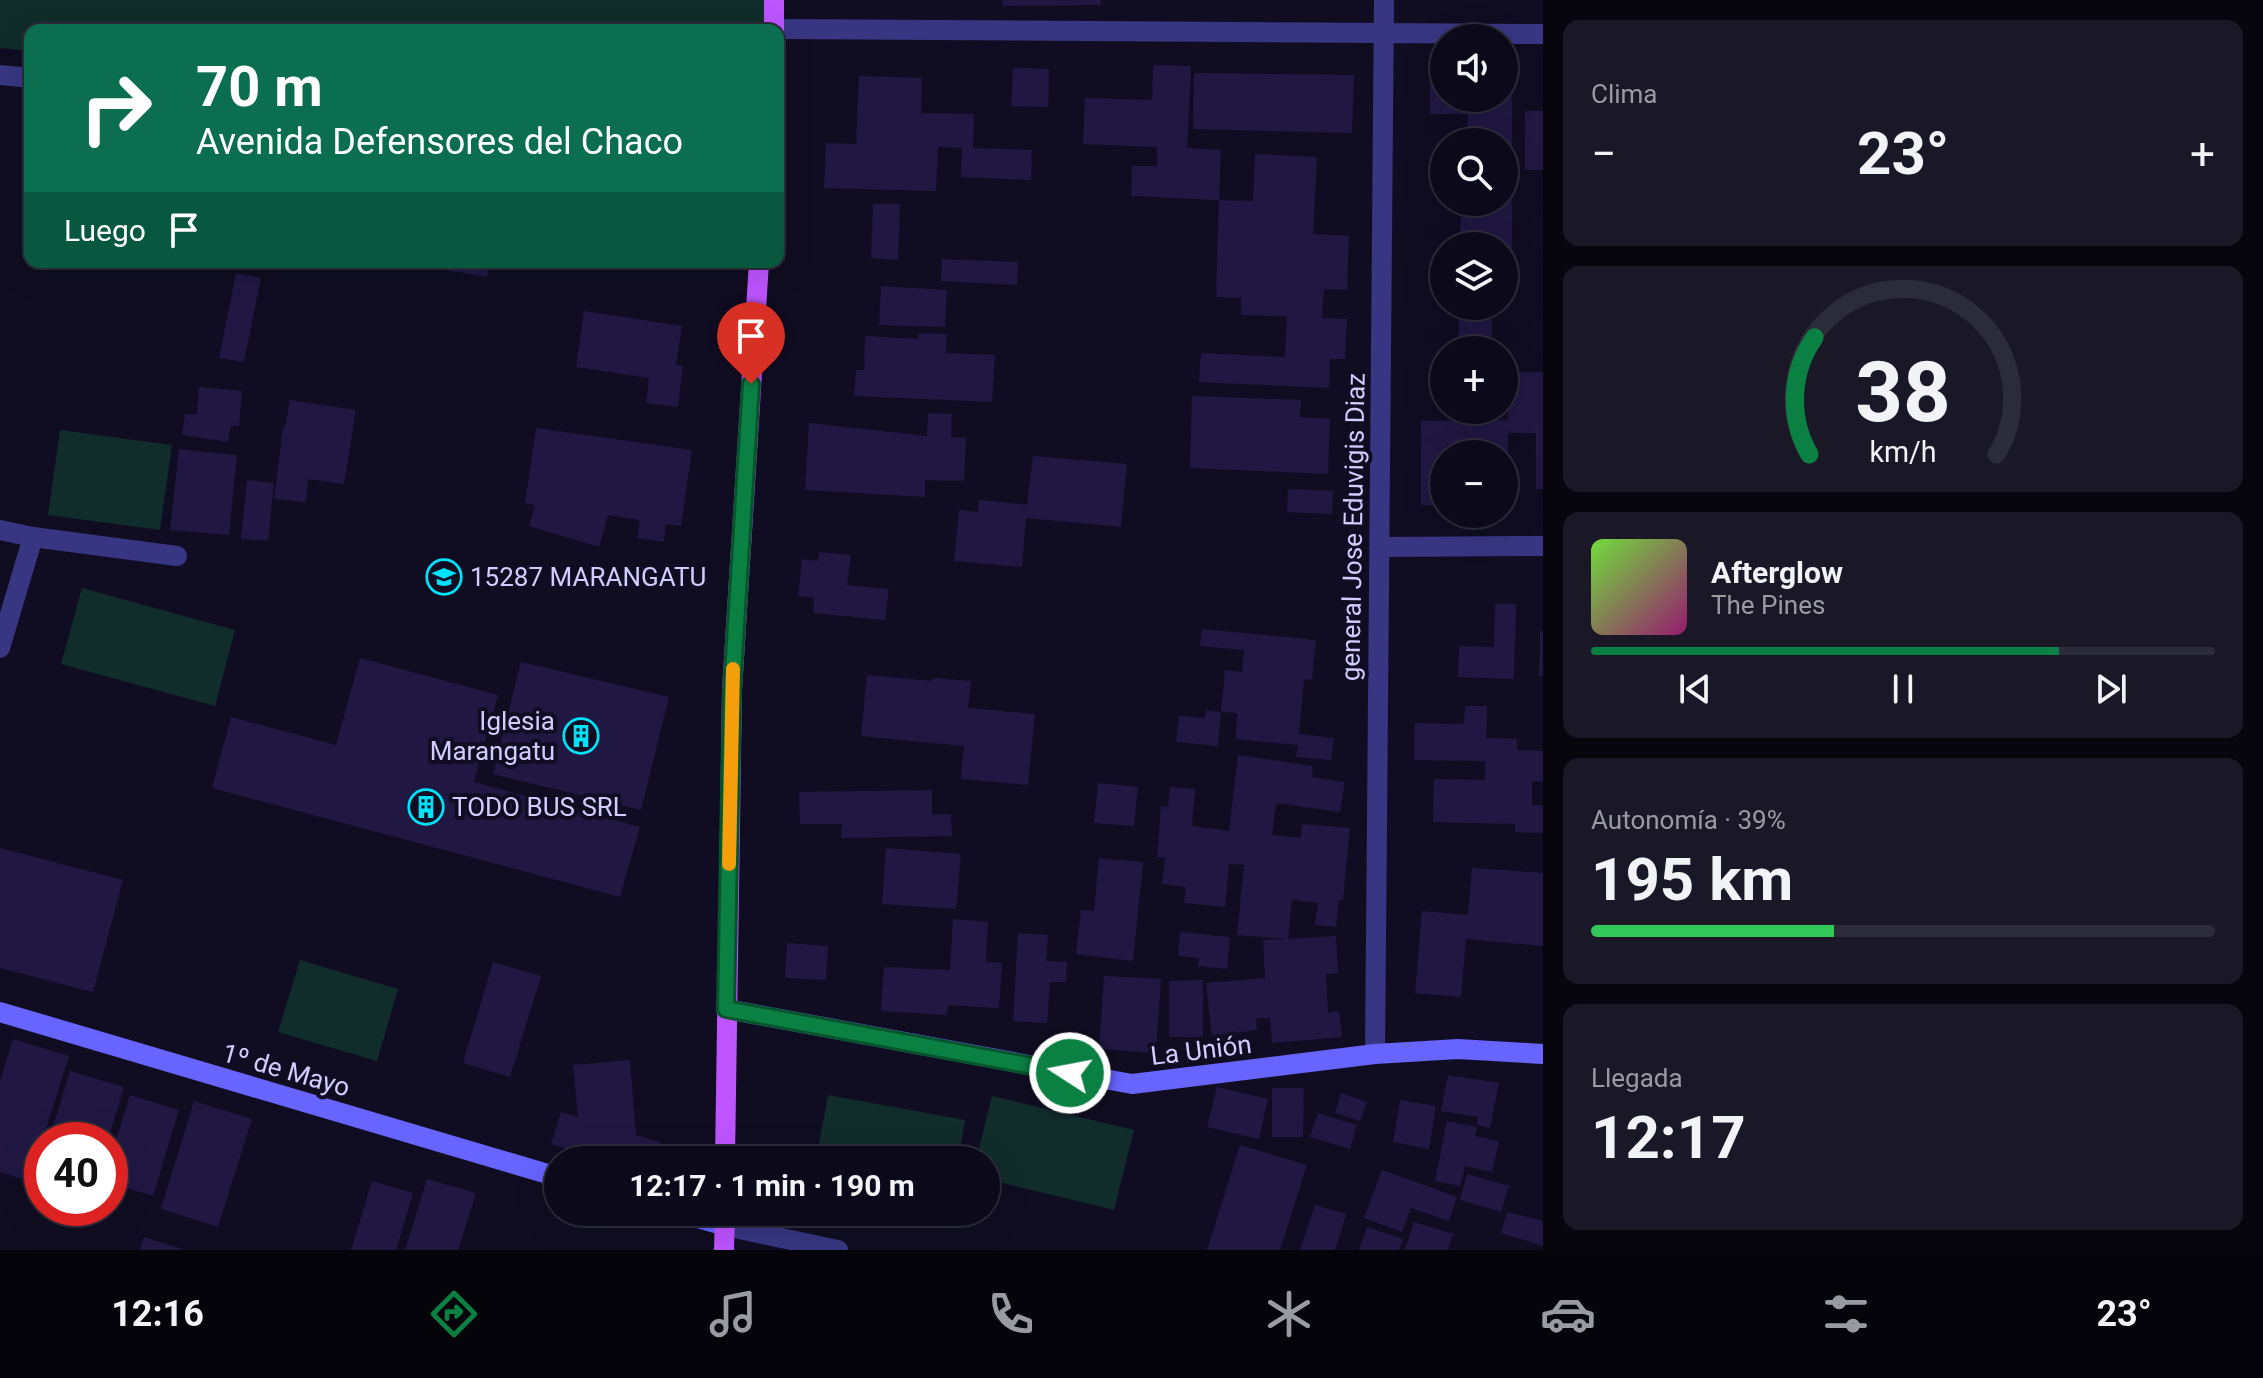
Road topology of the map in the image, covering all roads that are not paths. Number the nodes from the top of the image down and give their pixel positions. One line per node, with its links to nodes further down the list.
1 (774, 0): 3 (main road)
2 (1384, 0): 5 (street, general Jose Eduvigis Diaz)
3 (774, 24)
4 (784, 30): 5 (street)
5 (1384, 33): 6 (street); 13 (street, general Jose Eduvigis Diaz)
6 (1543, 34)
7 (0, 75): 8 (street)
8 (24, 77)
9 (759, 268): 16 (main road)
10 (0, 530): 11 (street)
11 (33, 537): 14 (street); 15 (street)
12 (1543, 546): 13 (street)
13 (1379, 547): 18 (street, general Jose Eduvigis Diaz)
14 (177, 556)
15 (0, 648)
16 (726, 1009): 18 (street, La Unión); 20 (main road)
17 (0, 1012): 21 (street, 1º de Mayo)
18 (1375, 1054): 19 (street, La Unión)
19 (1543, 1054)
20 (725, 1146)
21 (544, 1173)
22 (725, 1226): 24 (main road)
23 (751, 1226): 25 (street)
24 (724, 1250)
25 (838, 1250)

